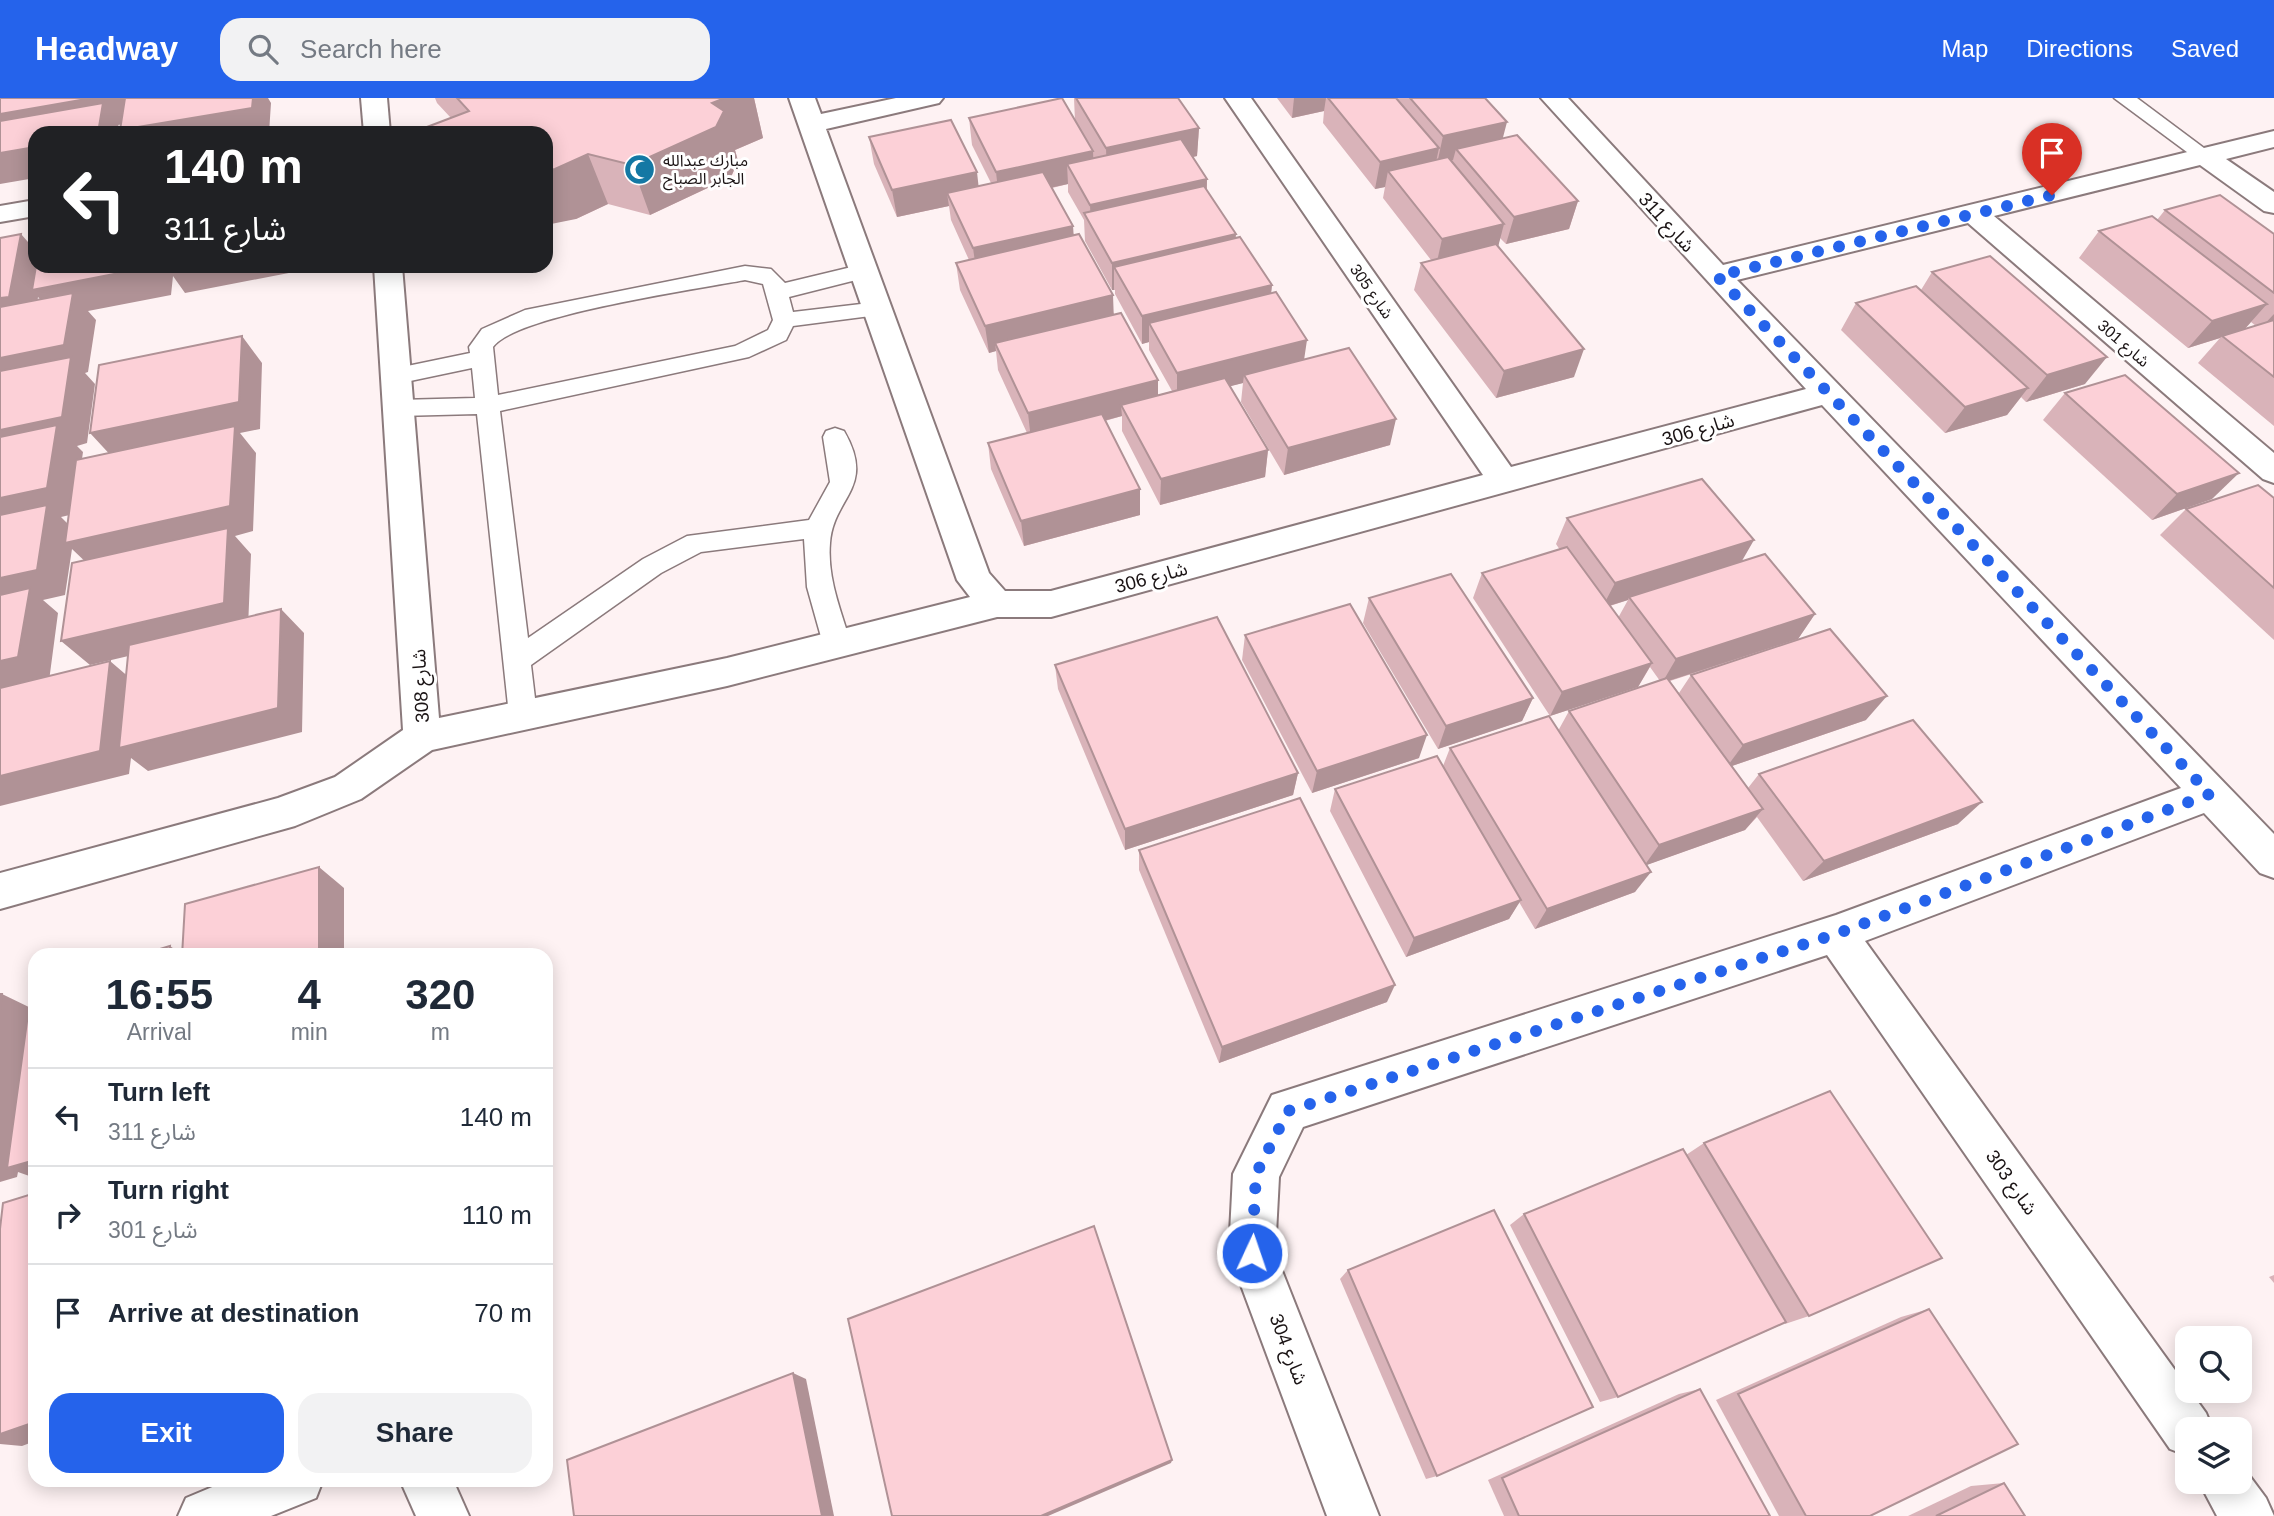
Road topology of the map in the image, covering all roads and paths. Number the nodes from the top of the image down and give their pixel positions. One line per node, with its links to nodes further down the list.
1 (374, 98): 7 (street)
2 (930, 98): 6 (street)
3 (1238, 98): 26 (street, شارع 305)
4 (1554, 98): 16 (street, شارع 311)
5 (2124, 98): 9 (lane)
6 (807, 111): 14 (street)
7 (376, 126)
8 (2274, 139): 9 (street)
9 (2207, 157): 10 (street); 13 (street)
10 (2274, 205)
11 (28, 209): 12 (street)
12 (0, 214)
13 (1975, 214): 16 (street); 25 (street, شارع 301)
14 (864, 271): 17 (lane); 18 (street)
15 (389, 273): 21 (street, شارع 308)
16 (1717, 276): 22 (street, شارع 311)
17 (778, 292): 19 (lane); 20 (lane)
18 (878, 309): 19 (lane); 28 (street)
19 (784, 320): 23 (lane)
20 (482, 358): 21 (lane); 23 (lane)
21 (398, 392): 23 (lane); 32 (street, شارع 308)
22 (1829, 393): 26 (street, شارع 306); 33 (street, شارع 311)
23 (487, 406): 30 (lane)
24 (835, 437): 27 (lane)
25 (2274, 471)
26 (1505, 483): 28 (street, شارع 306)
27 (819, 528): 29 (lane); 30 (lane)
28 (997, 604): 29 (street, شارع 306)
29 (837, 644): 31 (street, شارع 306)
30 (517, 660): 31 (lane)
31 (523, 715): 32 (street, شارع 306)
32 (422, 737): 35 (street, شارع 308)
33 (2210, 794): 34 (street, شارع 311); 36 (street, شارع 304)
34 (2274, 861)
35 (0, 891)
36 (1836, 934): 37 (street, شارع 303); 43 (street, شارع 304)
37 (2178, 1417)
38 (280, 1487): 41 (street)
39 (428, 1487): 42 (street)
40 (2232, 1494): 44 (street)
41 (204, 1516)
42 (443, 1516)
43 (1353, 1516)
44 (2248, 1516)

